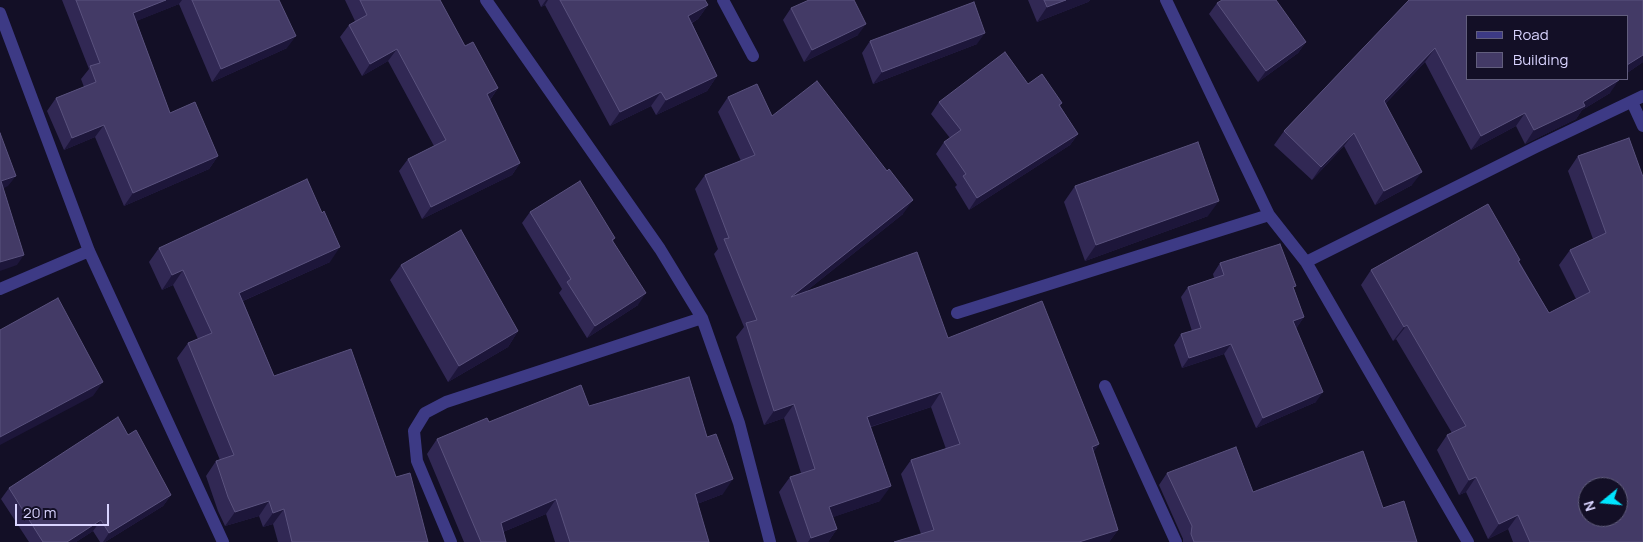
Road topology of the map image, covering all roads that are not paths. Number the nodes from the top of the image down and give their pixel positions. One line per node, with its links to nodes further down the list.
1 (486, 0): 13 (street)
2 (723, 0): 5 (street)
3 (1166, 0): 8 (street)
4 (1, 17): 9 (street)
5 (753, 56)
6 (1637, 99): 7 (street); 10 (street)
7 (1643, 126)
8 (1269, 215): 10 (street); 12 (street)
9 (89, 251): 11 (street); 15 (street)
10 (1306, 262): 19 (street)
11 (0, 289)
12 (957, 313)
13 (702, 318): 16 (street); 17 (street)
14 (1105, 386): 18 (street)
15 (223, 542)
16 (451, 542)
17 (770, 542)
18 (1176, 542)
19 (1468, 542)

